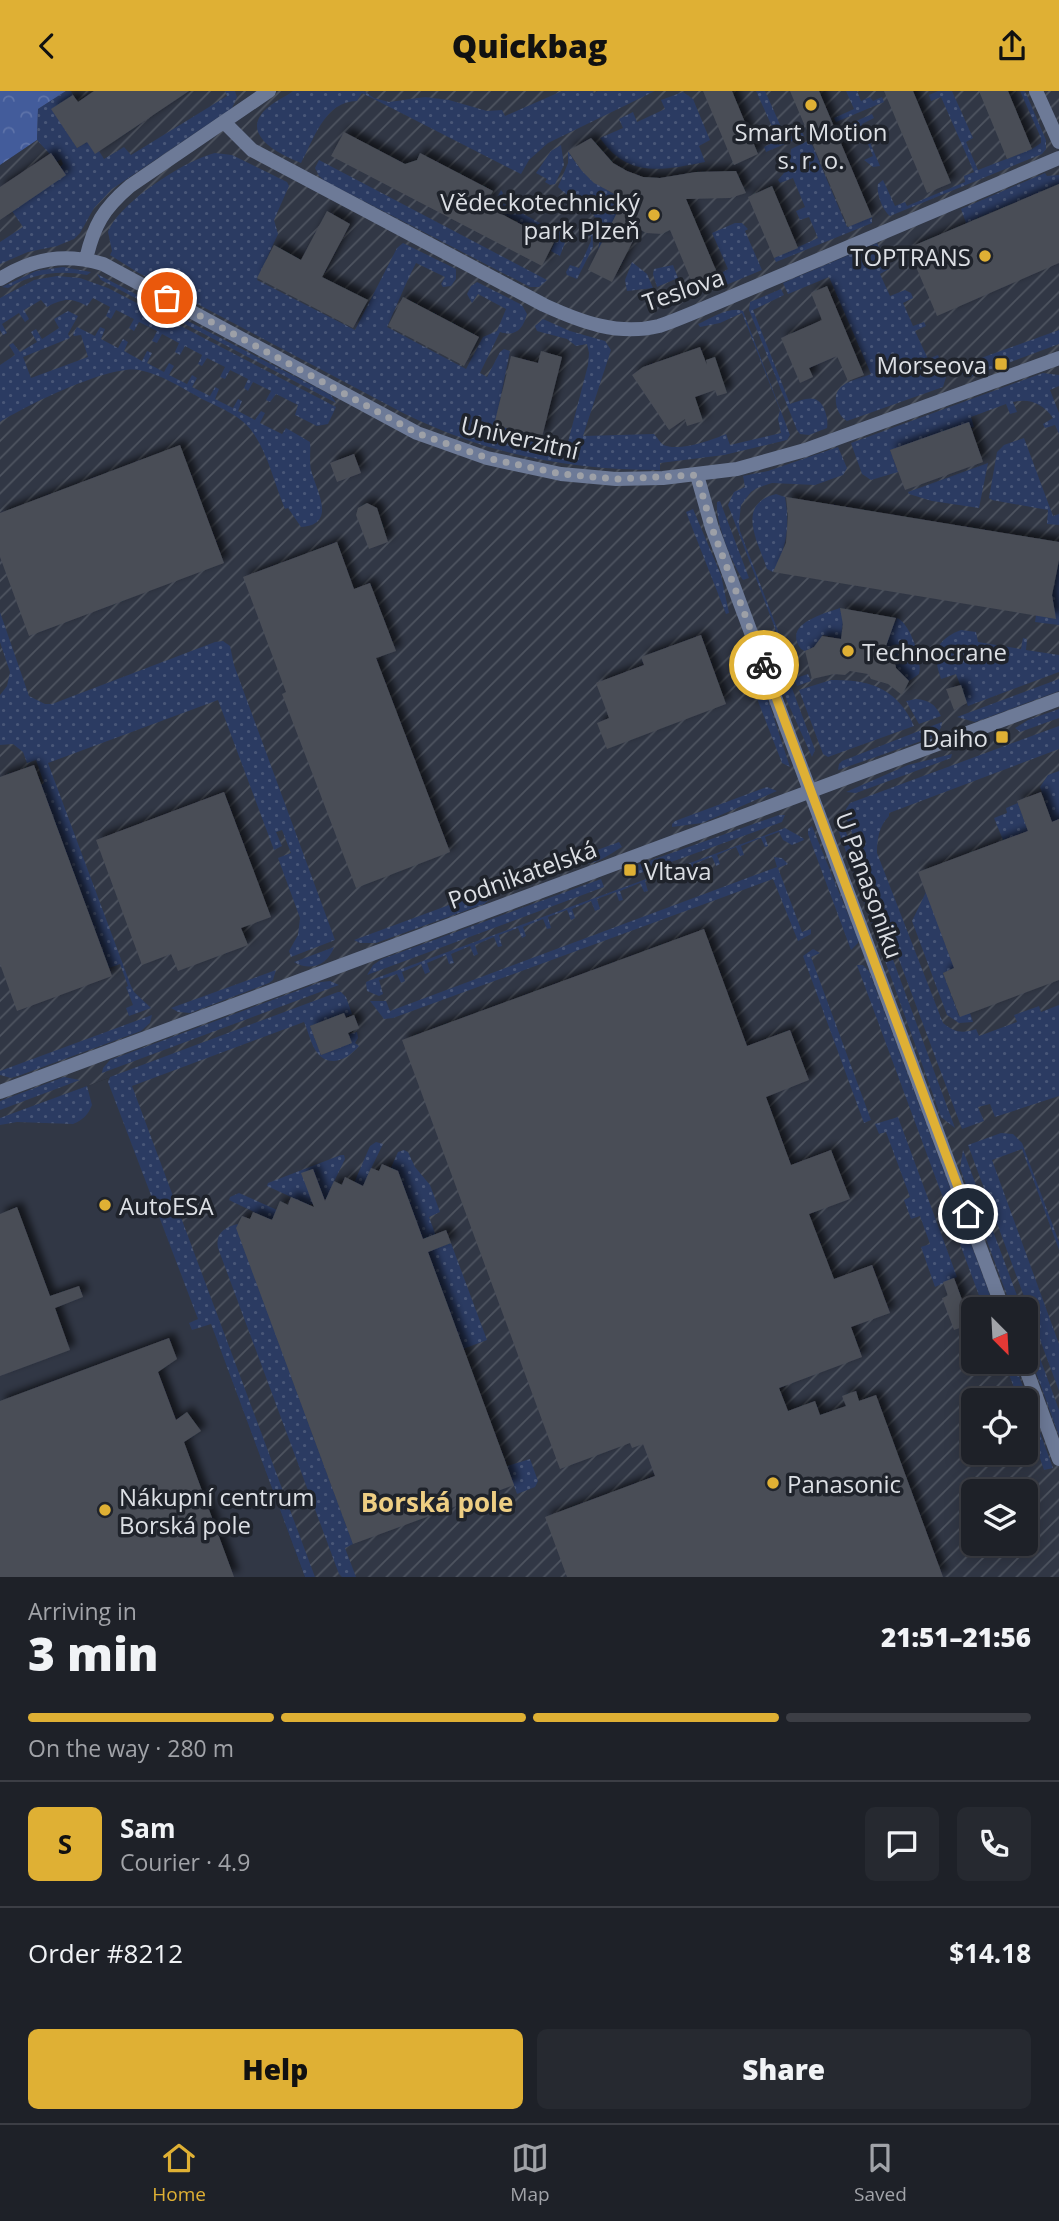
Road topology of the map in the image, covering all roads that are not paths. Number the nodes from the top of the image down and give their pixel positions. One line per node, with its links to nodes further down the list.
1 (269, 91): 3 (street)
2 (1036, 91): 4 (street)
3 (225, 122): 5 (street, Teslova); 6 (street)
4 (1059, 142)
5 (1059, 158)
6 (86, 259): 7 (street, Univerzitní); 9 (street, Univerzitní)
7 (0, 279)
8 (1059, 358): 9 (street, Univerzitní)
9 (697, 475): 11 (street, U Panasoniku)
10 (1059, 699): 11 (street, Podnikatelská)
11 (811, 790): 12 (street, Podnikatelská); 13 (street, U Panasoniku)
12 (0, 1092)
13 (999, 1297)
14 (1028, 1374): 15 (street)
15 (1059, 1459)

